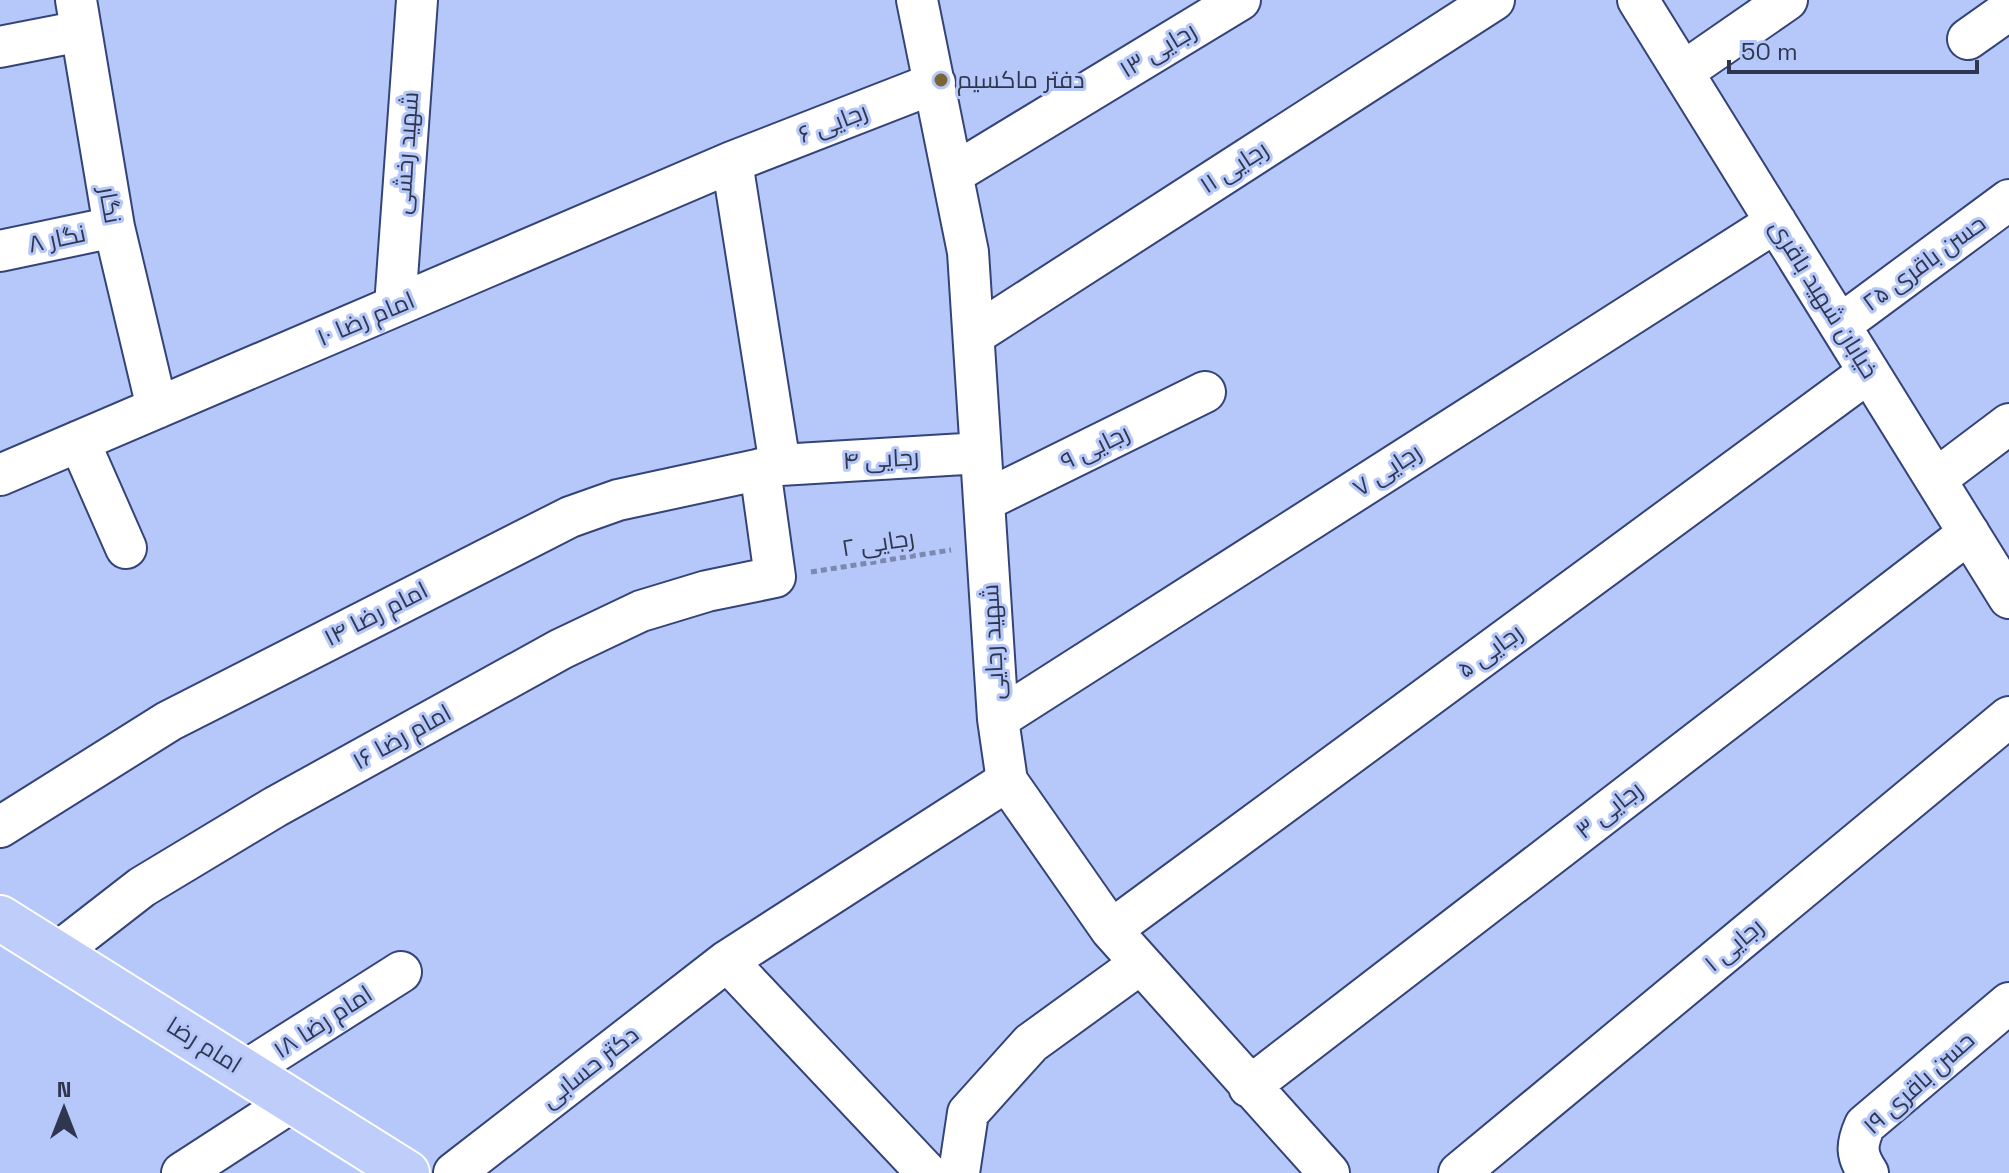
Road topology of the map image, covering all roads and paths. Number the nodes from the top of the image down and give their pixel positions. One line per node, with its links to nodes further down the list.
1 (417, 0): 19 (street, شهید رخشی)
2 (917, 0): 12 (street, شهید رجایی)
3 (1240, 0): 14 (street, رجایی ۱۳)
4 (1494, 0): 21 (street, رجایی ۱۱)
5 (1638, 0): 11 (street, خیابان شهید باقری)
6 (1787, 0): 11 (street)
7 (2009, 10): 9 (street)
8 (78, 16): 10 (street); 17 (street, نگار)
9 (1968, 39)
10 (0, 47)
11 (1683, 72): 16 (street, خیابان شهید باقری)
12 (935, 83): 13 (street, رجایی ۶); 14 (street, شهید رجایی)
13 (732, 162): 19 (street, امام رضا ۱۰); 28 (street)
14 (953, 174): 21 (street, شهید رجایی)
15 (2009, 200): 20 (street, حسن باقری ۲۵)
16 (1776, 222): 20 (street, خیابان شهید باقری); 38 (street, رجایی ۷)
17 (114, 227): 18 (street, نگار ۸); 24 (street, نگار)
18 (0, 251)
19 (395, 306): 24 (street, امام رضا ۱۰)
20 (1840, 325): 22 (street, خیابان شهید باقری)
21 (974, 335): 27 (street, شهید رجایی)
22 (1869, 372): 30 (street, خیابان شهید باقری); 42 (street, رجایی ۵)
23 (1205, 392): 31 (street, رجایی ۹)
24 (157, 408): 26 (street, امام رضا ۱۰)
25 (2009, 424): 30 (street)
26 (79, 441): 29 (street, امام رضا ۱۰); 34 (street)
27 (981, 453): 28 (street, رجایی ۴); 31 (street, شهید رجایی)
28 (770, 467): 35 (street); 40 (street, امام رضا ۱۴)
29 (0, 475)
30 (1936, 479): 32 (street, خیابان شهید باقری)
31 (984, 501): 33 (street, شهید رجایی)
32 (1969, 533): 36 (street, خیابان شهید باقری); 49 (street, رجایی ۳)
33 (987, 544): 35 (path, رجایی ۲); 38 (street, شهید رجایی)
34 (126, 548)
35 (775, 577): 43 (street, امام رضا ۱۶)
36 (2009, 598)
37 (2009, 717): 57 (street, رجایی ۱)
38 (998, 719): 39 (street, شهید رجایی)
39 (1007, 781): 42 (street, شهید رجایی); 44 (street, دکتر حسابی)
40 (0, 827)
41 (0, 918): 43 (main road, امام رضا)
42 (1111, 930): 45 (street, شهید رجایی)
43 (57, 953): 48 (main road, امام رضا)
44 (727, 961): 53 (street, دکتر حسابی); 54 (street)
45 (1140, 964): 49 (street, شهید رجایی); 55 (street)
46 (401, 972): 48 (street, امام رضا ۱۸)
47 (2009, 1003): 58 (street, حسن باقری ۱۹)
48 (245, 1071): 50 (main road, امام رضا)
49 (1249, 1087): 56 (street, شهید رجایی)
50 (293, 1101): 51 (street); 52 (main road, امام رضا)
51 (182, 1173)
52 (407, 1173)
53 (454, 1173)
54 (927, 1173)
55 (959, 1173)
56 (1329, 1173)
57 (1459, 1173)
58 (1868, 1173)

